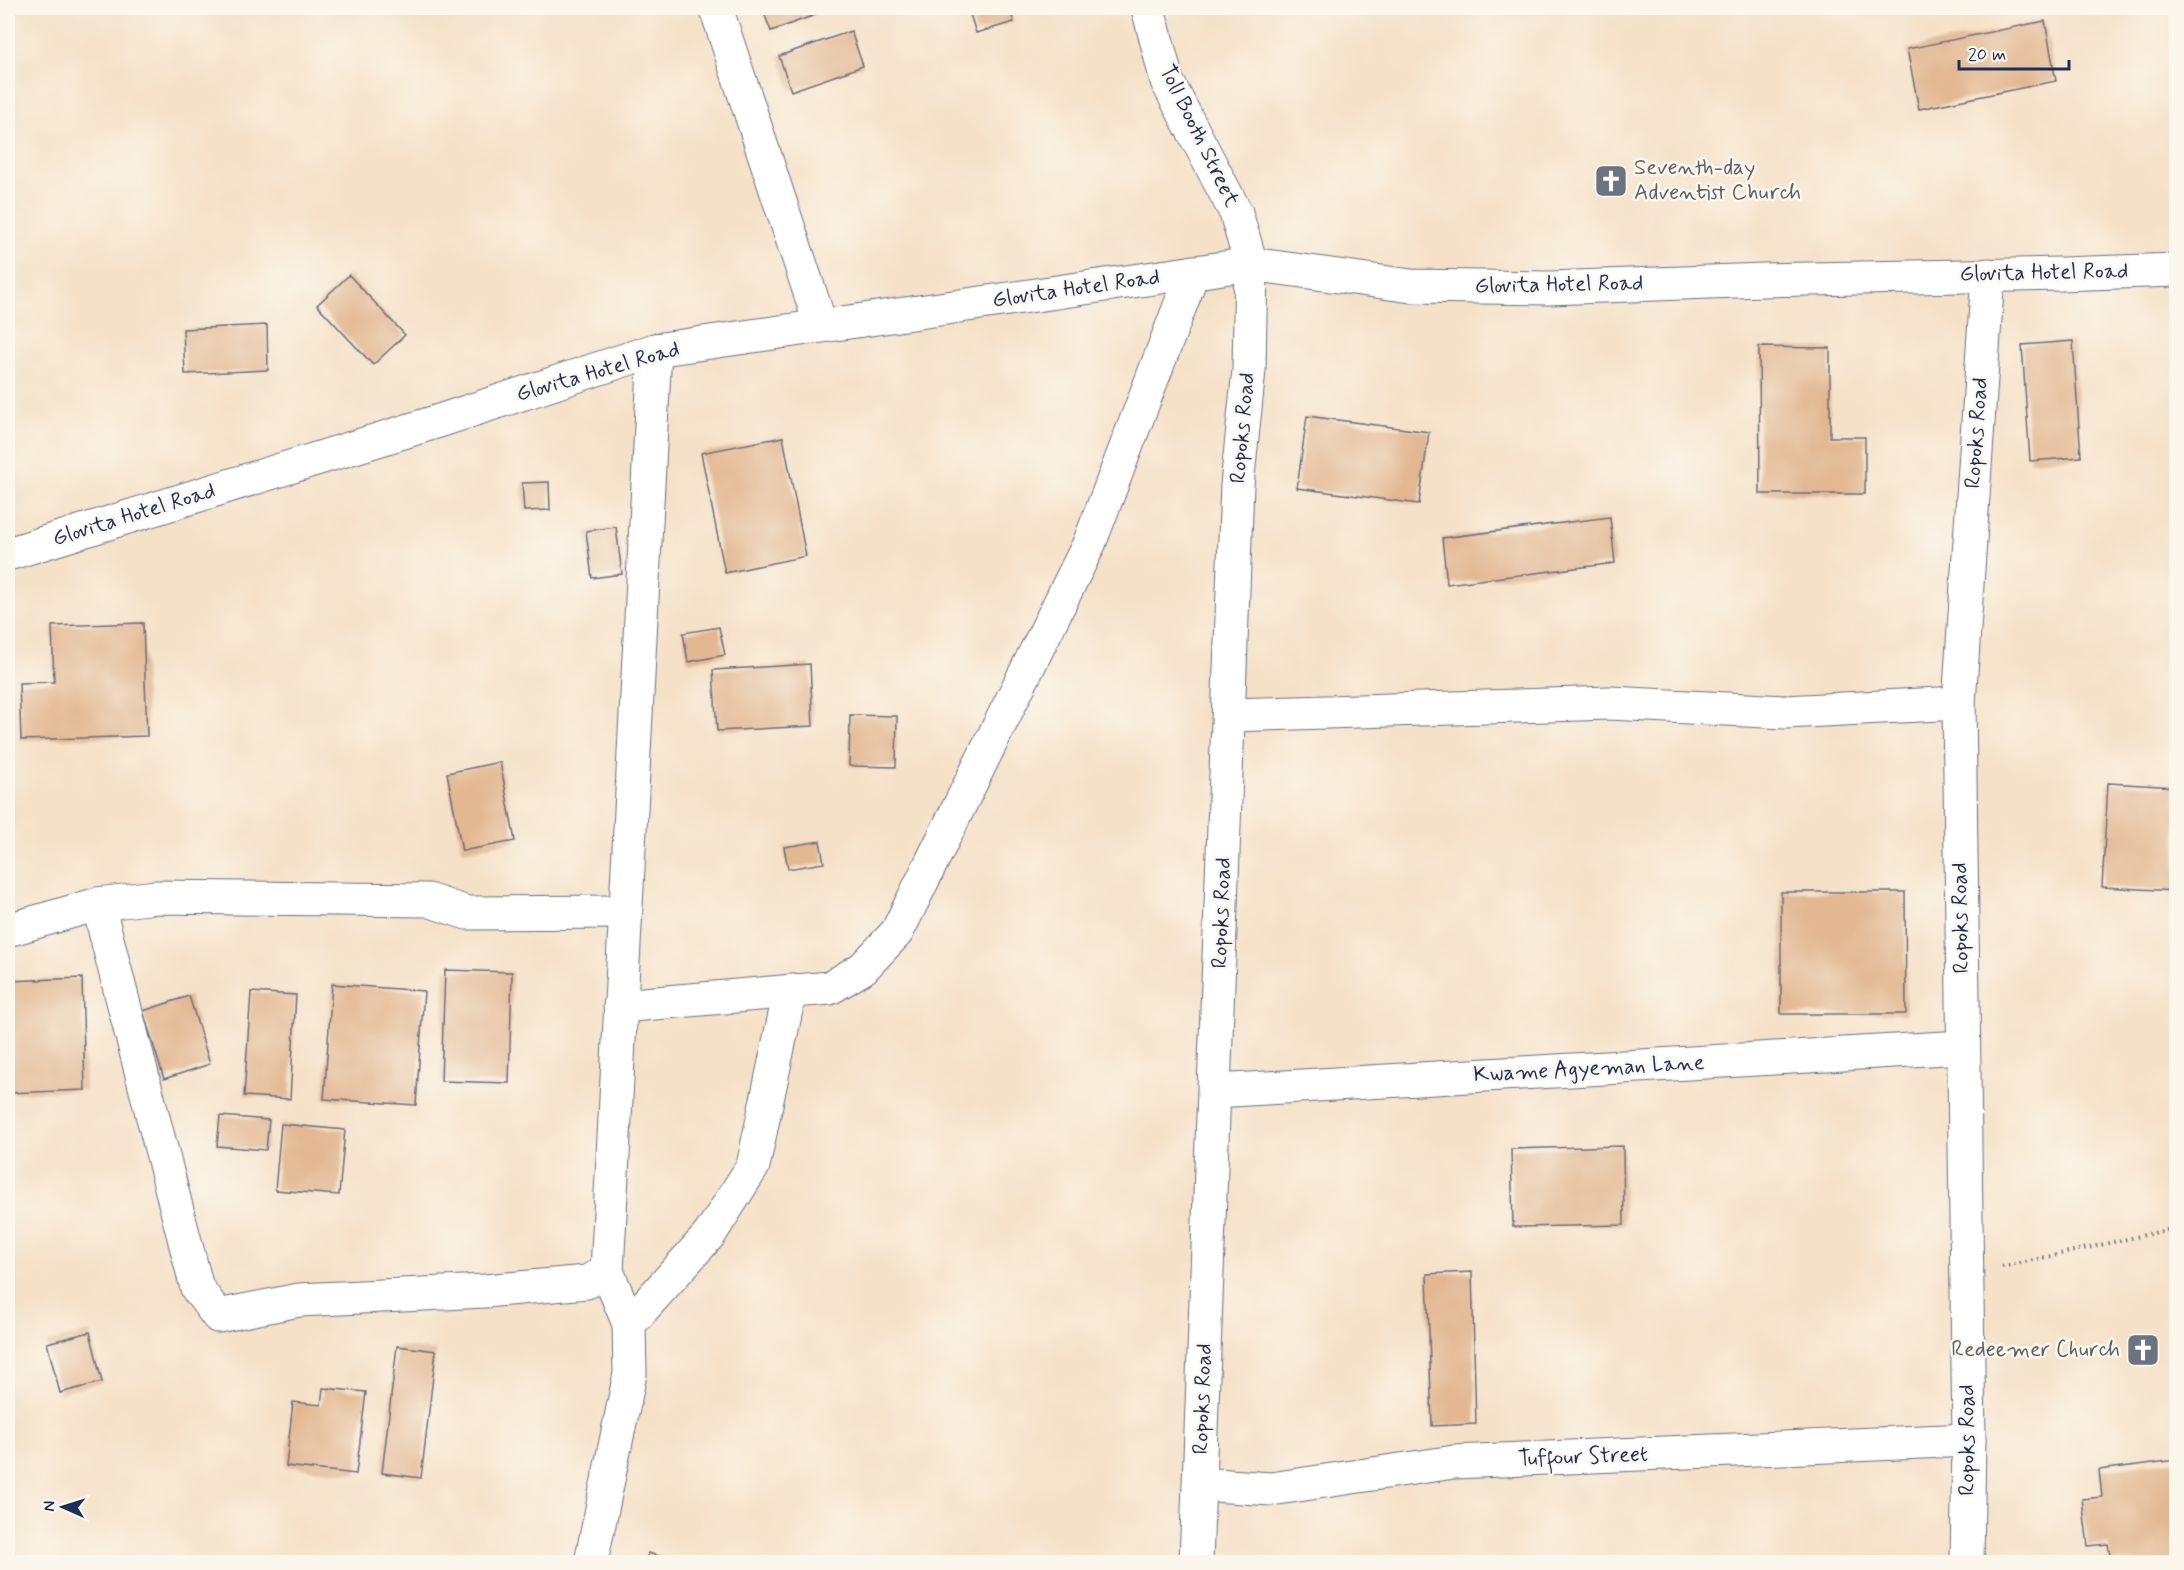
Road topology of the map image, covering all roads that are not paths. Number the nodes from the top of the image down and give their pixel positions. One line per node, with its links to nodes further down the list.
1 (716, 8): 7 (street)
2 (1148, 8): 3 (street, Toll Booth Street)
3 (1251, 264): 5 (street, Glovita Hotel Road); 6 (street, Glovita Hotel Road); 11 (street, Ropoks Road)
4 (2176, 270): 6 (street, Glovita Hotel Road)
5 (1193, 272): 7 (street, Glovita Hotel Road); 15 (street)
6 (1988, 275): 10 (street, Ropoks Road)
7 (821, 326): 8 (street, Glovita Hotel Road)
8 (655, 350): 9 (street, Glovita Hotel Road); 13 (street)
9 (8, 554)
10 (1959, 703): 11 (street); 17 (street, Ropoks Road)
11 (1229, 715): 18 (street, Ropoks Road)
12 (98, 904): 13 (street); 14 (street); 19 (street)
13 (625, 912): 16 (street)
14 (8, 930)
15 (790, 991): 16 (street); 20 (street)
16 (621, 1006): 19 (street)
17 (1962, 1047): 18 (street, Kwame Agyeman Lane); 21 (street, Ropoks Road)
18 (1215, 1091): 22 (street, Ropoks Road)
19 (607, 1271): 20 (street)
20 (629, 1324): 23 (street)
21 (1969, 1440): 22 (street, Tuffour Street); 25 (street, Ropoks Road)
22 (1200, 1484): 24 (street, Ropoks Road)
23 (591, 1563)
24 (1196, 1563)
25 (1967, 1563)

